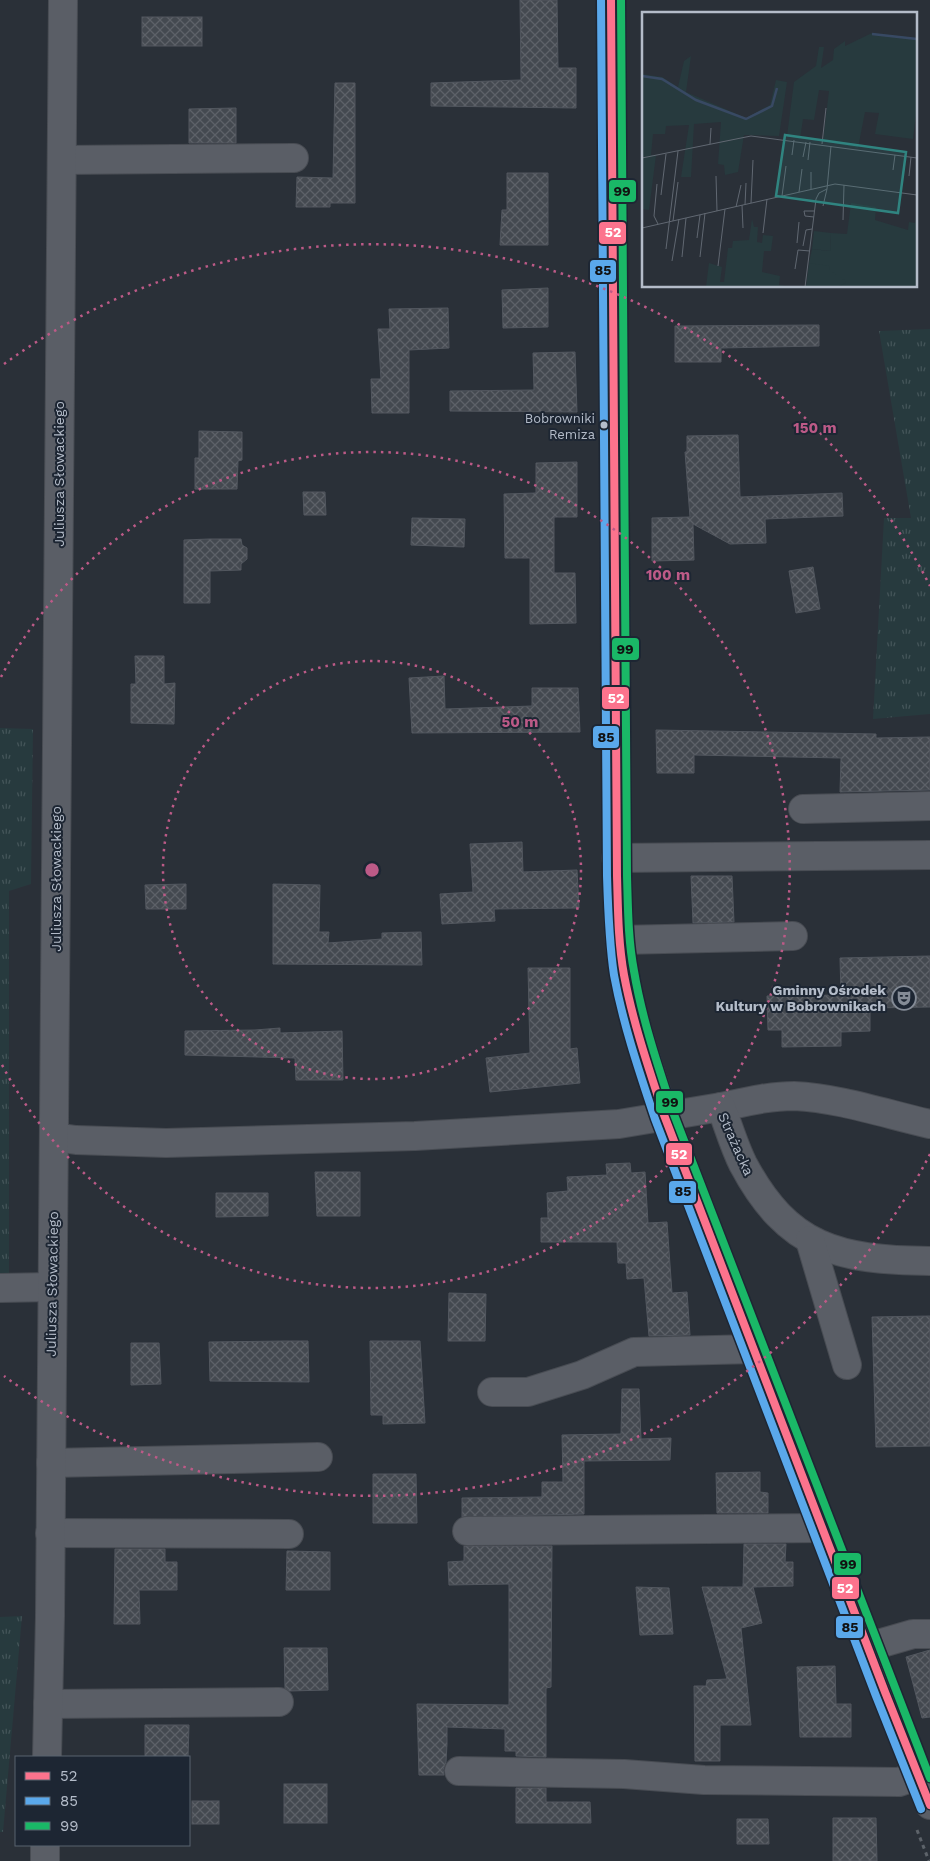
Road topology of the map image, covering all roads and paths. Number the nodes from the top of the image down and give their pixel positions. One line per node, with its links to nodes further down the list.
1 (63, 0): 4 (street, Juliusza Słowackiego)
2 (610, 0): 8 (street)
3 (294, 158): 4 (street)
4 (62, 160): 14 (street, Juliusza Słowackiego)
5 (930, 806): 6 (street)
6 (803, 809)
7 (930, 855): 8 (street)
8 (616, 858): 10 (street)
9 (792, 936): 10 (street)
10 (620, 940): 12 (street)
11 (721, 1107): 12 (street, Strażacka); 13 (street); 15 (street, Strażacka)
12 (664, 1116): 14 (street, Strażacka); 19 (street)
13 (930, 1124)
14 (54, 1137): 17 (street, Juliusza Słowackiego)
15 (810, 1240): 16 (street, Strażacka); 20 (street)
16 (930, 1261)
17 (52, 1287): 18 (street); 23 (street, Juliusza Słowackiego)
18 (0, 1288)
19 (754, 1348): 21 (street); 24 (street)
20 (847, 1364)
21 (492, 1392)
22 (318, 1458): 23 (street)
23 (51, 1463): 26 (street, Juliusza Słowackiego)
24 (823, 1528): 25 (street); 29 (street)
25 (467, 1531)
26 (50, 1533): 27 (street); 31 (street, Juliusza Słowackiego)
27 (289, 1534)
28 (930, 1634): 29 (street)
29 (868, 1646): 34 (street)
30 (279, 1702): 31 (street)
31 (48, 1704): 32 (street, Juliusza Słowackiego)
32 (47, 1756)
33 (459, 1771): 34 (street)
34 (919, 1775): 35 (street)
35 (930, 1805)
36 (45, 1846): 37 (street)
37 (45, 1861)

